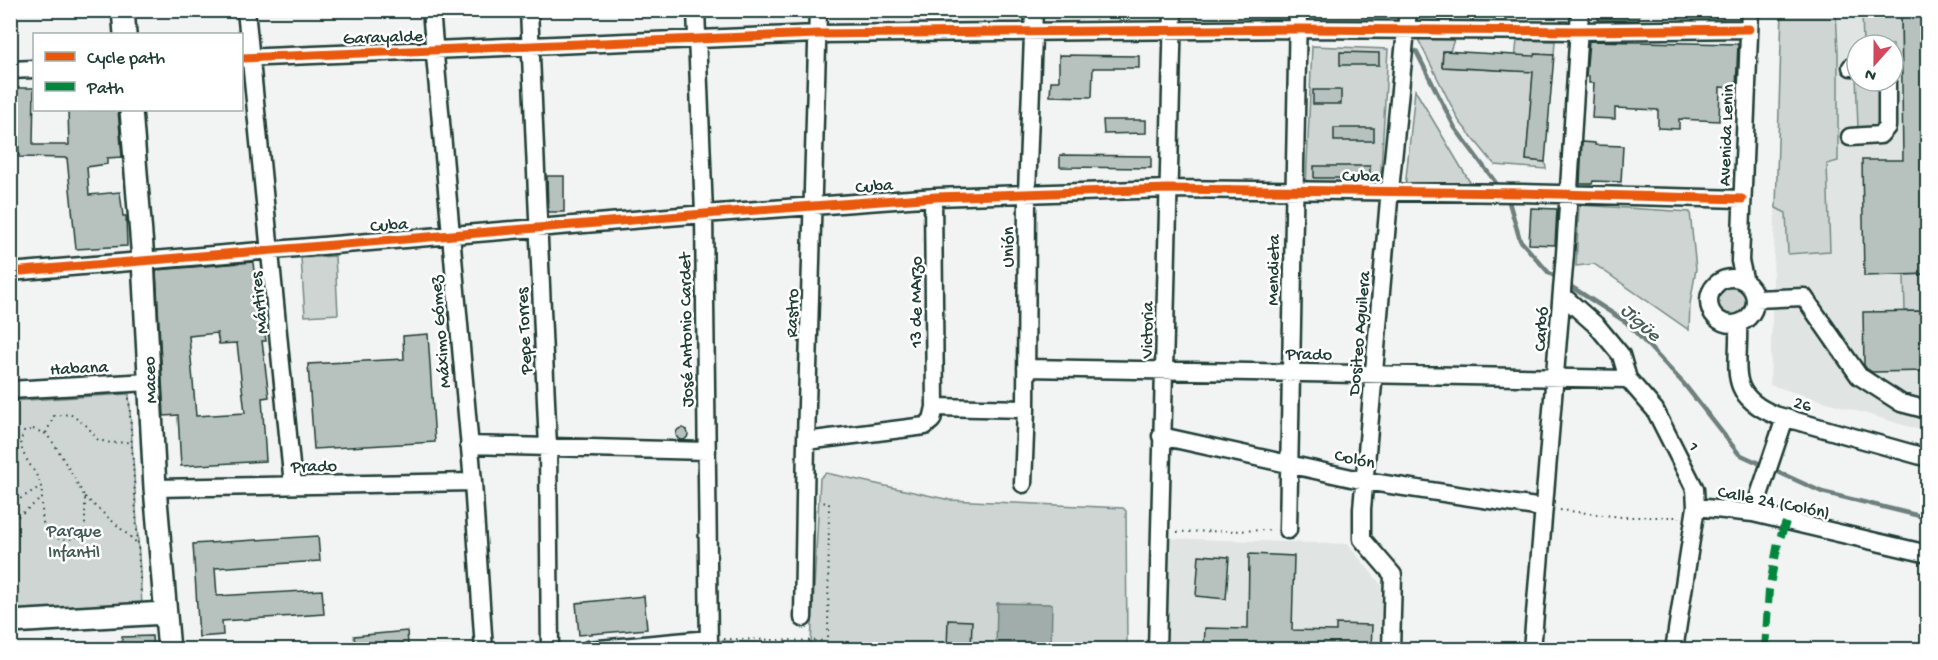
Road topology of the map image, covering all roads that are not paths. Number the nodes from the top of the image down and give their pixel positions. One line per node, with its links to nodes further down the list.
1 (123, 10): 18 (main road)
2 (246, 10): 24 (street, Mártires)
3 (431, 10): 23 (street, Máximo Gómez)
4 (529, 10): 22 (street, Pepe Torres)
5 (696, 10): 21 (street, José Antonio Cardet)
6 (818, 10): 20 (street, Rastro)
7 (1034, 10): 19 (street, Unión)
8 (1173, 10): 15 (street, Victoria)
9 (1298, 10): 13 (street, Mendieta)
10 (1408, 10): 16 (street, Dositeo Aguilera)
11 (1580, 10): 17 (street, Carbó)
12 (1750, 10): 14 (street, Avenida Lenin)
13 (1298, 29): 15 (street, Garayalde); 16 (street, Garayalde); 31 (street, Mendieta)
14 (1749, 29): 17 (street, Garayalde); 36 (street, Avenida Lenin)
15 (1173, 30): 19 (street, Garayalde); 30 (street, Victoria)
16 (1407, 30): 17 (street, Garayalde); 32 (street, Dositeo Aguilera)
17 (1578, 31): 34 (street, Carbó)
18 (125, 33)
19 (1033, 33): 20 (street, Garayalde); 33 (street, Unión)
20 (817, 34): 21 (street, Garayalde); 37 (street, Rastro)
21 (696, 38): 22 (street, Garayalde); 38 (street, José Antonio Cardet)
22 (530, 45): 23 (street, Garayalde); 39 (street, Pepe Torres)
23 (435, 51): 24 (street, Garayalde); 40 (street, Máximo Gómez)
24 (246, 58): 41 (street, Mártires)
25 (33, 69): 26 (street)
26 (10, 70)
27 (1887, 93): 29 (street)
28 (131, 111): 42 (main road, Maceo)
29 (1850, 137)
30 (1167, 189): 31 (street, Cuba); 33 (street, Cuba); 51 (street, Victoria)
31 (1293, 190): 32 (street, Cuba); 52 (street, Mendieta)
32 (1390, 192): 34 (street, Cuba); 53 (street, Dositeo Aguilera)
33 (1027, 193): 35 (street, Cuba); 50 (street, Unión)
34 (1568, 194): 36 (street, Cuba); 47 (street, Carbó)
35 (933, 197): 37 (street, Cuba); 58 (street, 13 de MArzo)
36 (1742, 199): 43 (street, Avenida Lenin)
37 (813, 206): 38 (street, Cuba); 63 (street, Rastro)
38 (704, 214): 39 (street, Cuba); 66 (street, José Antonio Cardet)
39 (538, 228): 40 (street, Cuba); 65 (street, Pepe Torres)
40 (449, 236): 41 (street, Cuba); 64 (street, Máximo Gómez)
41 (269, 250): 42 (street, Cuba); 72 (street, Mártires)
42 (143, 260): 44 (street, Cuba); 56 (main road, Maceo)
43 (1740, 261): 45 (street); 46 (street, Avenida Lenin)
44 (10, 272)
45 (1724, 279): 46 (street); 49 (street)
46 (1745, 282): 48 (street, Avenida Lenin)
47 (1562, 295): 54 (street, Carbó); 55 (street, 1)
48 (1755, 299): 49 (street); 60 (street)
49 (1738, 323): 61 (street, 26)
50 (1026, 368): 51 (street, Prado); 59 (street, Unión)
51 (1165, 369): 52 (street, Prado); 62 (street, Victoria)
52 (1290, 372): 53 (street, Prado); 68 (street, Mendieta)
53 (1374, 374): 54 (street, Prado); 69 (street, Dositeo Aguilera)
54 (1555, 377): 55 (street, Prado); 75 (street, Carbó)
55 (1628, 379): 74 (street, 1)
56 (149, 382): 57 (street, Habana); 73 (main road, Maceo)
57 (10, 390)
58 (935, 407): 59 (street); 63 (street)
59 (1026, 409): 71 (street, Unión)
60 (1928, 410)
61 (1785, 418): 67 (street, 26); 76 (street)
62 (1161, 436): 68 (street, Colón); 87 (street, Victoria)
63 (806, 441): 80 (street, Rastro)
64 (469, 445): 65 (street); 70 (street, Máximo Gómez)
65 (548, 447): 66 (street); 85 (street, Pepe Torres)
66 (707, 451): 82 (street, José Antonio Cardet)
67 (1928, 458)
68 (1290, 464): 69 (street, Colón); 77 (street, Mendieta)
69 (1365, 481): 75 (street, Colón); 88 (street, Dositeo Aguilera)
70 (473, 482): 72 (street, Prado); 84 (street, Máximo Gómez)
71 (1023, 484)
72 (293, 485): 73 (street, Prado)
73 (155, 488): 79 (main road, Maceo)
74 (1696, 507): 76 (street, Calle 24 (Colón)); 90 (street, 1)
75 (1542, 508): 89 (street, Carbó)
76 (1760, 514): 78 (street, Calle 24 (Colón))
77 (1288, 530)
78 (1928, 554)
79 (165, 613): 81 (main road); 83 (main road, Maceo)
80 (803, 618)
81 (10, 621)
82 (709, 644): 86 (street)
83 (169, 650)
84 (484, 650)
85 (550, 650)
86 (588, 650)
87 (1157, 650)
88 (1391, 650)
89 (1532, 650)
90 (1674, 650)

